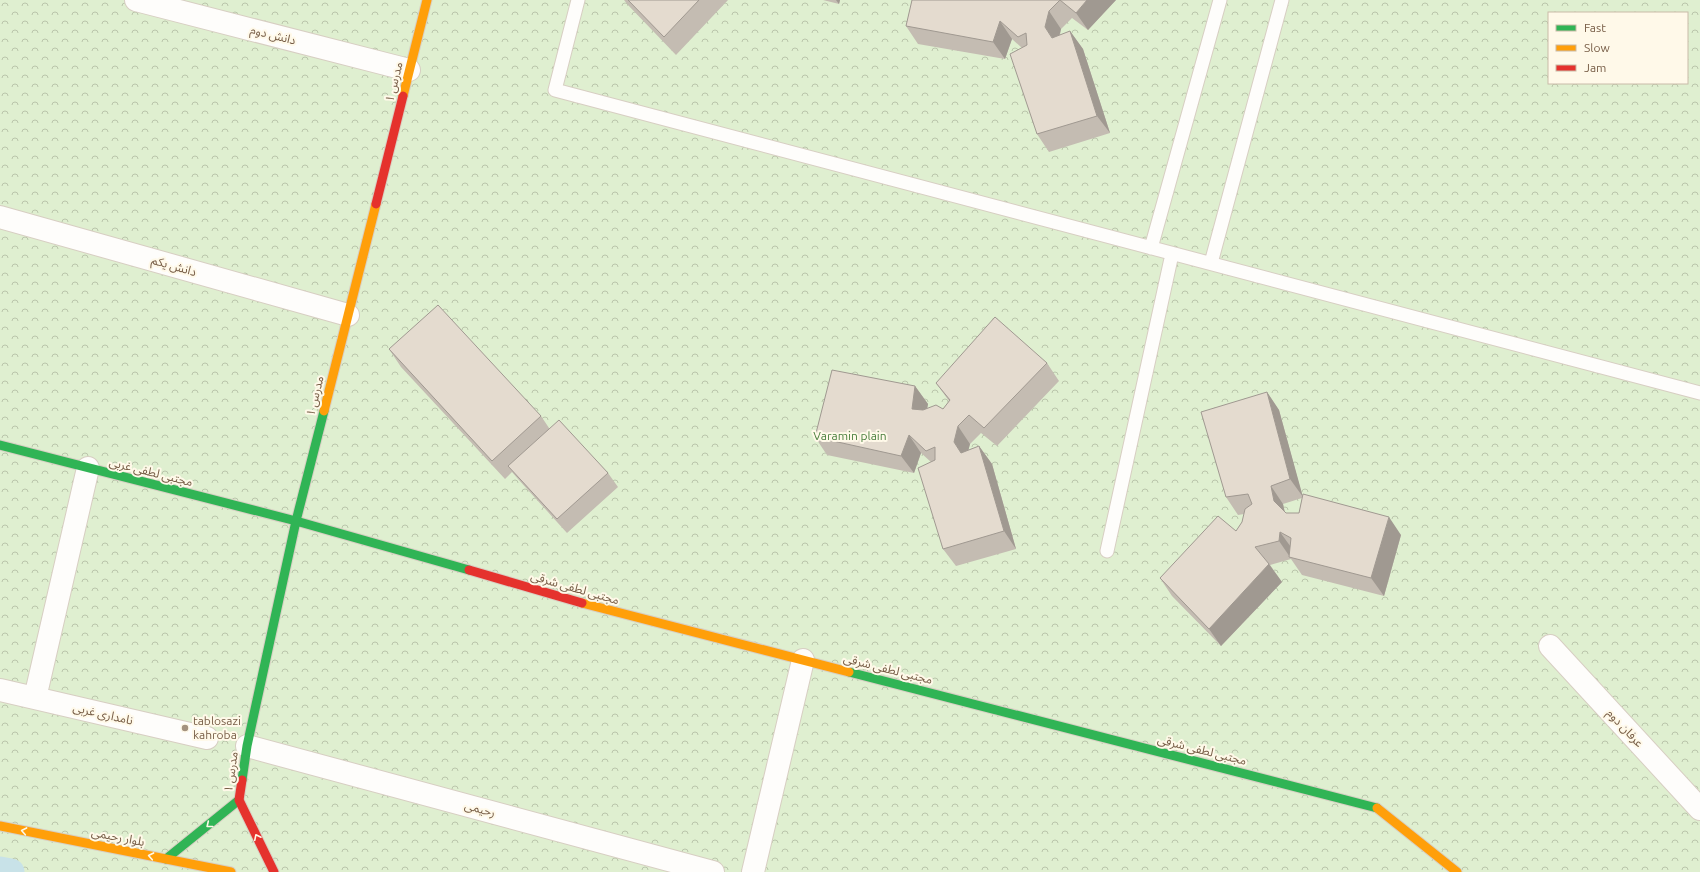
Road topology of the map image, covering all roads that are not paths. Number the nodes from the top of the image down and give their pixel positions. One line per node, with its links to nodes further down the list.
1 (136, 0): 6 (street, دانش دوم)
2 (427, 0): 6 (street, مدرس ۱)
3 (578, 0): 8 (lane)
4 (1220, 0): 8 (lane)
5 (1282, 0): 10 (lane)
6 (410, 70): 11 (street, مدرس ۱)
7 (0, 217): 11 (street, دانش یکم)
8 (1150, 248): 9 (lane)
9 (1172, 254): 10 (lane); 16 (lane)
10 (1211, 263): 12 (lane)
11 (348, 315): 15 (street, مدرس ۱)
12 (1700, 393)
13 (0, 446): 14 (street, مجتبی لطفی غربی)
14 (88, 468): 15 (street, مجتبی لطفی غربی); 20 (street)
15 (296, 521): 18 (street, مجتبی لطفی شرقی); 22 (street, مدرس ۱)
16 (1107, 551)
17 (1550, 646): 24 (street, عرفان دوم)
18 (803, 660): 30 (street); 31 (street, مجتبی لطفی شرقی)
19 (0, 690): 20 (street, نامداری غربی)
20 (35, 698): 21 (street, نامداری غربی)
21 (207, 738)
22 (247, 746): 23 (street, مدرس ۱); 29 (street, رحیمی)
23 (239, 800): 26 (street, مدرس ۱, one-way to 26); 28 (street, مدرس ۱, one-way to 23)
24 (1700, 809)
25 (0, 826): 26 (street, بلوار رحیمی, one-way to 25)
26 (166, 859): 27 (street, بلوار رحیمی)
27 (231, 872)
28 (274, 872)
29 (713, 872)
30 (753, 872)
31 (1457, 872)

